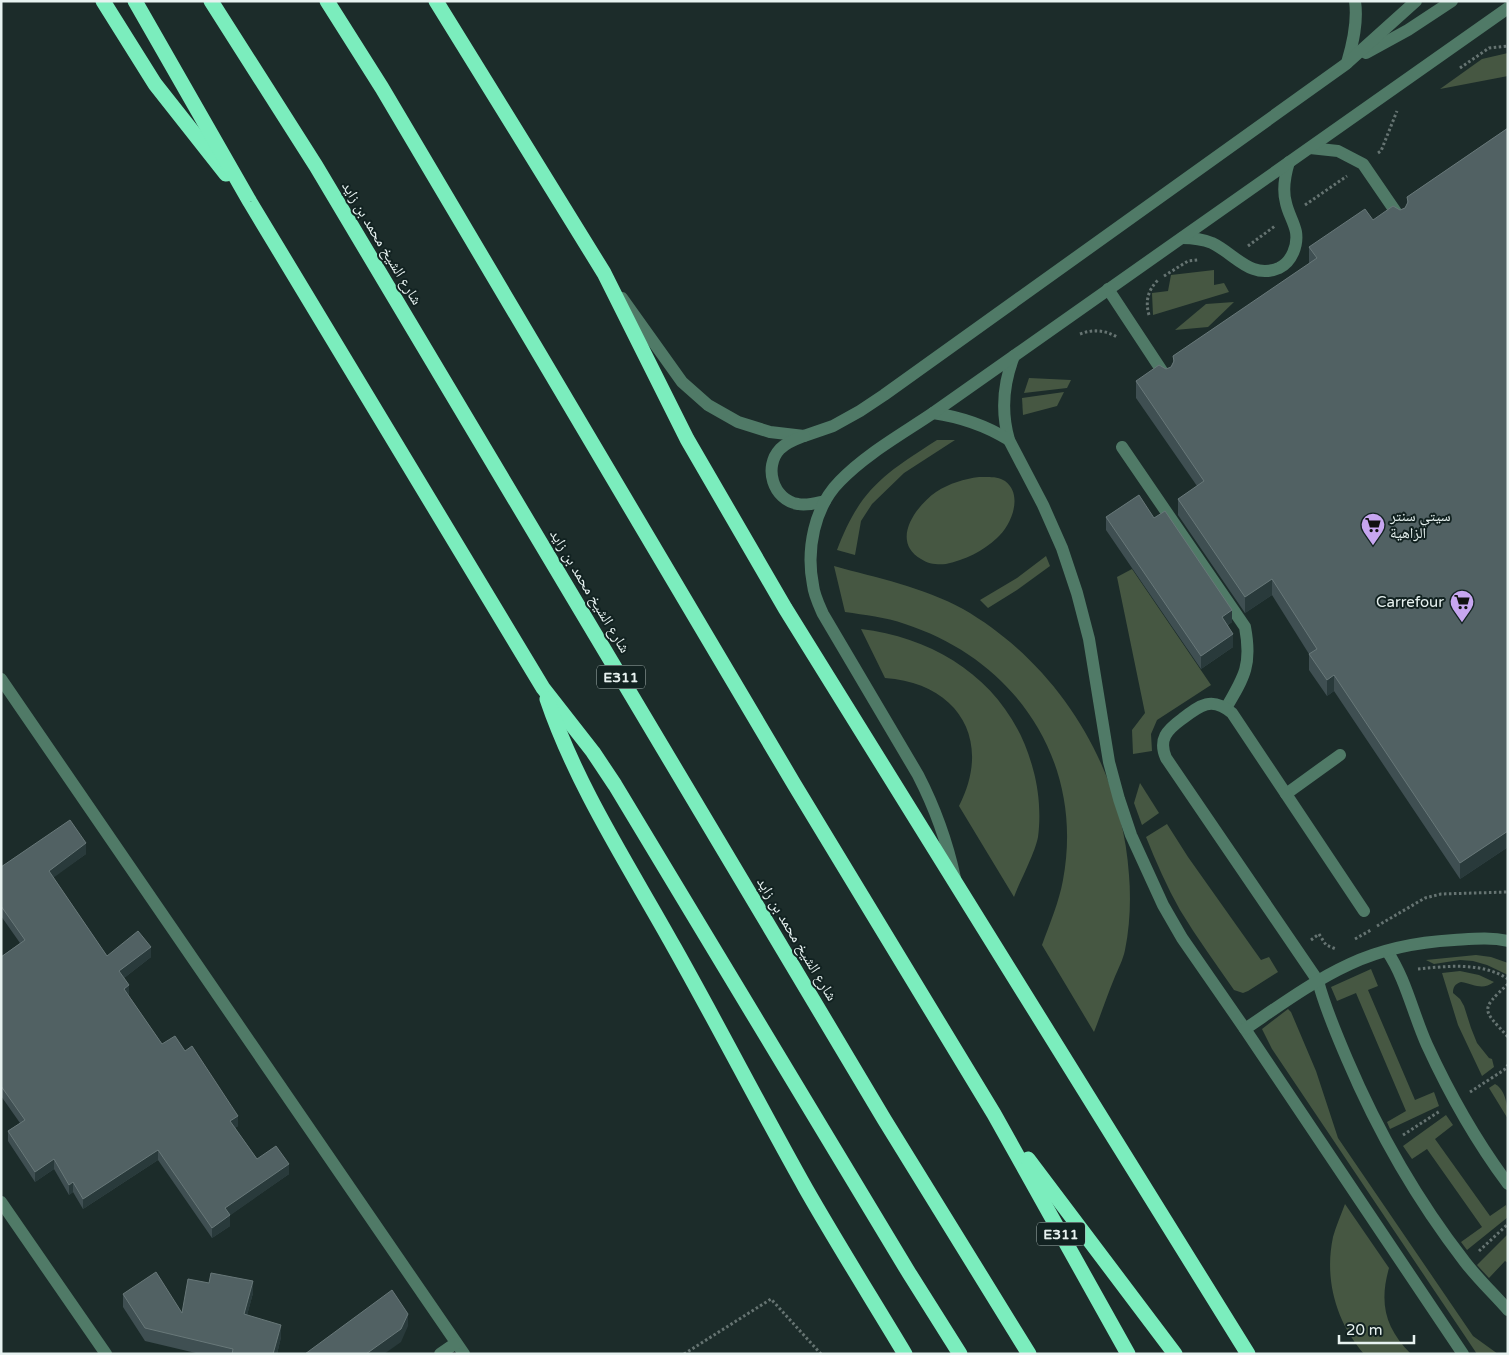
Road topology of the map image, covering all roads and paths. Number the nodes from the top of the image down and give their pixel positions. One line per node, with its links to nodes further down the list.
1 (103, 1): 17 (highway)
2 (135, 1): 17 (highway)
3 (211, 1): 68 (highway, شارع الشيخ محمد بن زايد / E311)
4 (327, 1): 55 (highway, E311)
5 (436, 1): 23 (highway)
6 (1355, 1): 11 (street)
7 (1416, 1): 11 (street)
8 (1452, 1): 11 (street)
9 (1508, 8): 14 (street)
10 (1508, 46): 12 (path)
11 (1346, 64): 30 (street)
12 (1458, 69)
13 (1404, 106): 16 (path)
14 (1310, 148): 15 (street); 16 (street)
15 (1289, 162): 18 (street); 20 (street)
16 (1363, 164): 18 (path); 19 (street)
17 (250, 202): 35 (highway)
18 (1290, 215): 21 (path); 21 (street)
19 (1400, 218)
20 (1182, 238): 21 (street); 24 (street)
21 (1233, 257)
22 (1204, 261): 25 (path)
23 (604, 272): 30 (street); 39 (highway)
24 (1108, 289): 25 (street); 27 (street)
25 (1133, 327): 26 (path); 28 (street)
26 (1077, 335)
27 (1014, 356): 29 (street); 31 (street)
28 (1166, 377)
29 (933, 413): 31 (street); 33 (street)
30 (804, 436): 33 (street)
31 (1009, 440): 51 (street)
32 (1122, 446): 36 (street)
33 (825, 501): 39 (street)
34 (1, 679): 61 (street)
35 (543, 688): 66 (highway); 67 (highway)
36 (1226, 708): 38 (street); 45 (street)
37 (1340, 755): 38 (street)
38 (1286, 794): 41 (street)
39 (956, 883): 71 (highway)
40 (1508, 892): 42 (path)
41 (1364, 911)
42 (1355, 939)
43 (1508, 941): 46 (street)
44 (1342, 947): 45 (path)
45 (1298, 949): 49 (street)
46 (1387, 951): 47 (street); 49 (street)
47 (1400, 974): 48 (path); 56 (street)
48 (1508, 979)
49 (1318, 981): 51 (street); 59 (street)
50 (1508, 984): 52 (path)
51 (1245, 1029): 72 (street)
52 (1508, 1037)
53 (1504, 1070): 54 (path)
54 (1508, 1073)
55 (994, 1114): 69 (highway, E311); 70 (highway)
56 (1508, 1184)
57 (1, 1202): 62 (street)
58 (1508, 1224): 59 (path)
59 (1466, 1264): 60 (street)
60 (1508, 1310)
61 (460, 1348): 63 (street)
62 (106, 1354)
63 (440, 1354)
64 (684, 1354): 65 (path)
65 (821, 1354)
66 (906, 1354)
67 (960, 1354)
68 (1030, 1354)
69 (1128, 1354)
70 (1175, 1354)
71 (1248, 1354)
72 (1463, 1354)

